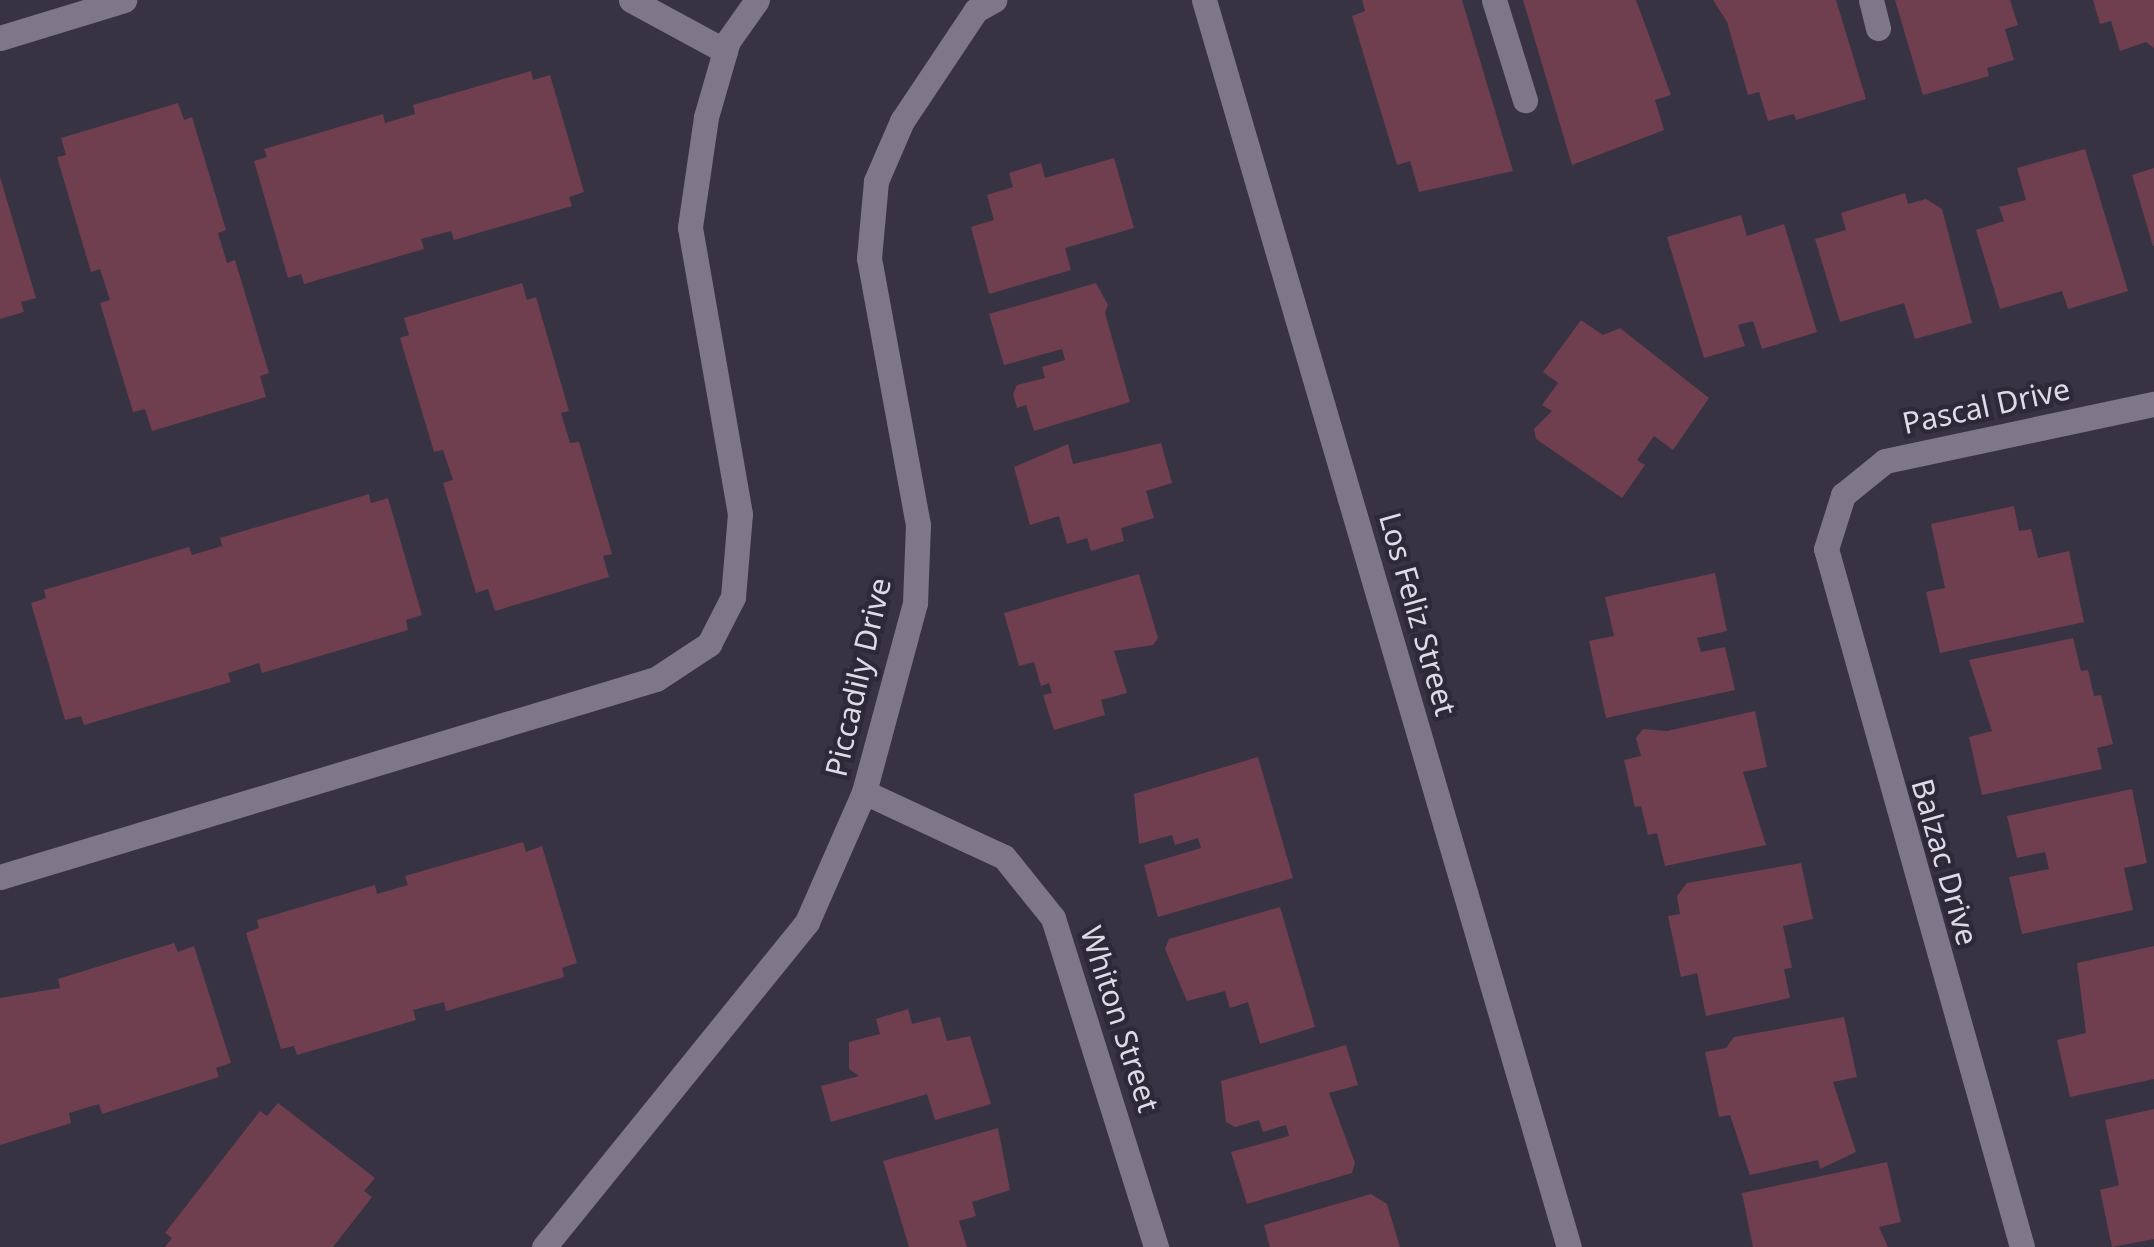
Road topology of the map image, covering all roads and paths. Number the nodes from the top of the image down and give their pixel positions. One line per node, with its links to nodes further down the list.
1 (124, 0): 9 (street)
2 (630, 0): 10 (street)
3 (757, 0): 10 (street)
4 (994, 0): 14 (street, Piccadily Drive)
5 (1204, 0): 18 (street, Los Feliz Street)
6 (1494, 0): 11 (street)
7 (1871, 0): 8 (street)
8 (1878, 28)
9 (0, 38)
10 (725, 52): 15 (street)
11 (1525, 100)
12 (2154, 404): 13 (street, Pascal Drive)
13 (1844, 495): 19 (street, Balzac Drive)
14 (864, 792): 16 (street, Piccadily Drive); 17 (street, Whiton Street)
15 (0, 877)
16 (544, 1247)
17 (1156, 1247)
18 (1569, 1247)
19 (2022, 1247)

